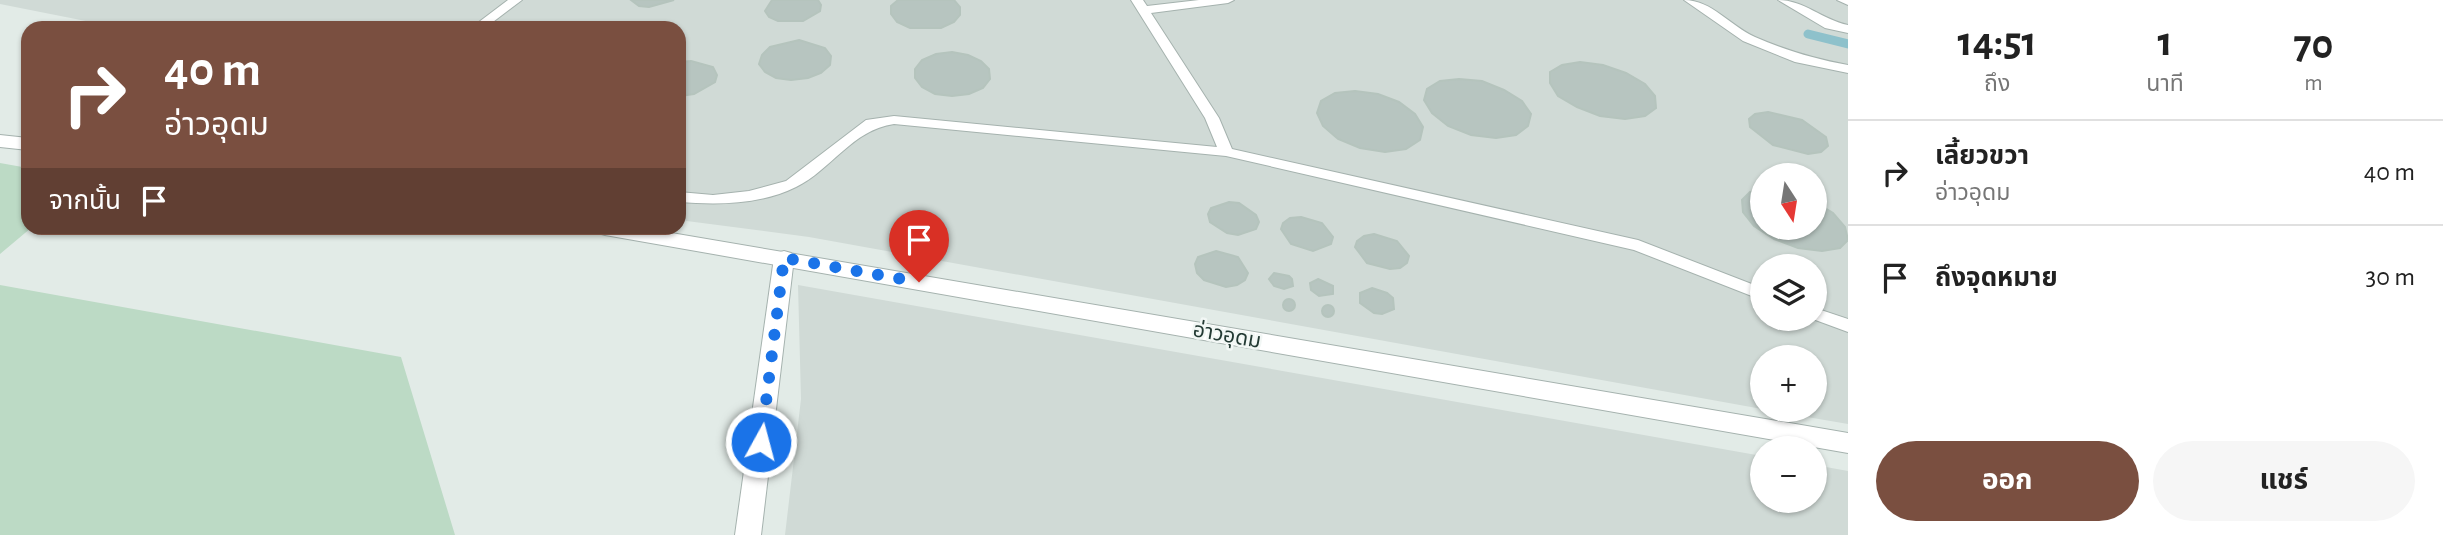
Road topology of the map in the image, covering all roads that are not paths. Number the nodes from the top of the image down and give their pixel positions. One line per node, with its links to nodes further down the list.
1 (516, 0): 8 (lane)
2 (1228, 0): 7 (lane)
3 (1690, 0): 10 (lane)
4 (1784, 0): 9 (lane)
5 (1843, 0): 6 (lane)
6 (1848, 2)
7 (1140, 5): 13 (lane)
8 (487, 21)
9 (1848, 29)
10 (1848, 69)
11 (0, 141): 12 (street)
12 (21, 143)
13 (1226, 152): 14 (lane); 17 (lane)
14 (686, 198)
15 (647, 235): 16 (street, อ่าวอุดม)
16 (784, 258): 20 (street, อ่าวอุดม); 21 (street)
17 (1750, 288)
18 (1827, 318): 19 (lane)
19 (1848, 326)
20 (1848, 443)
21 (748, 535)

